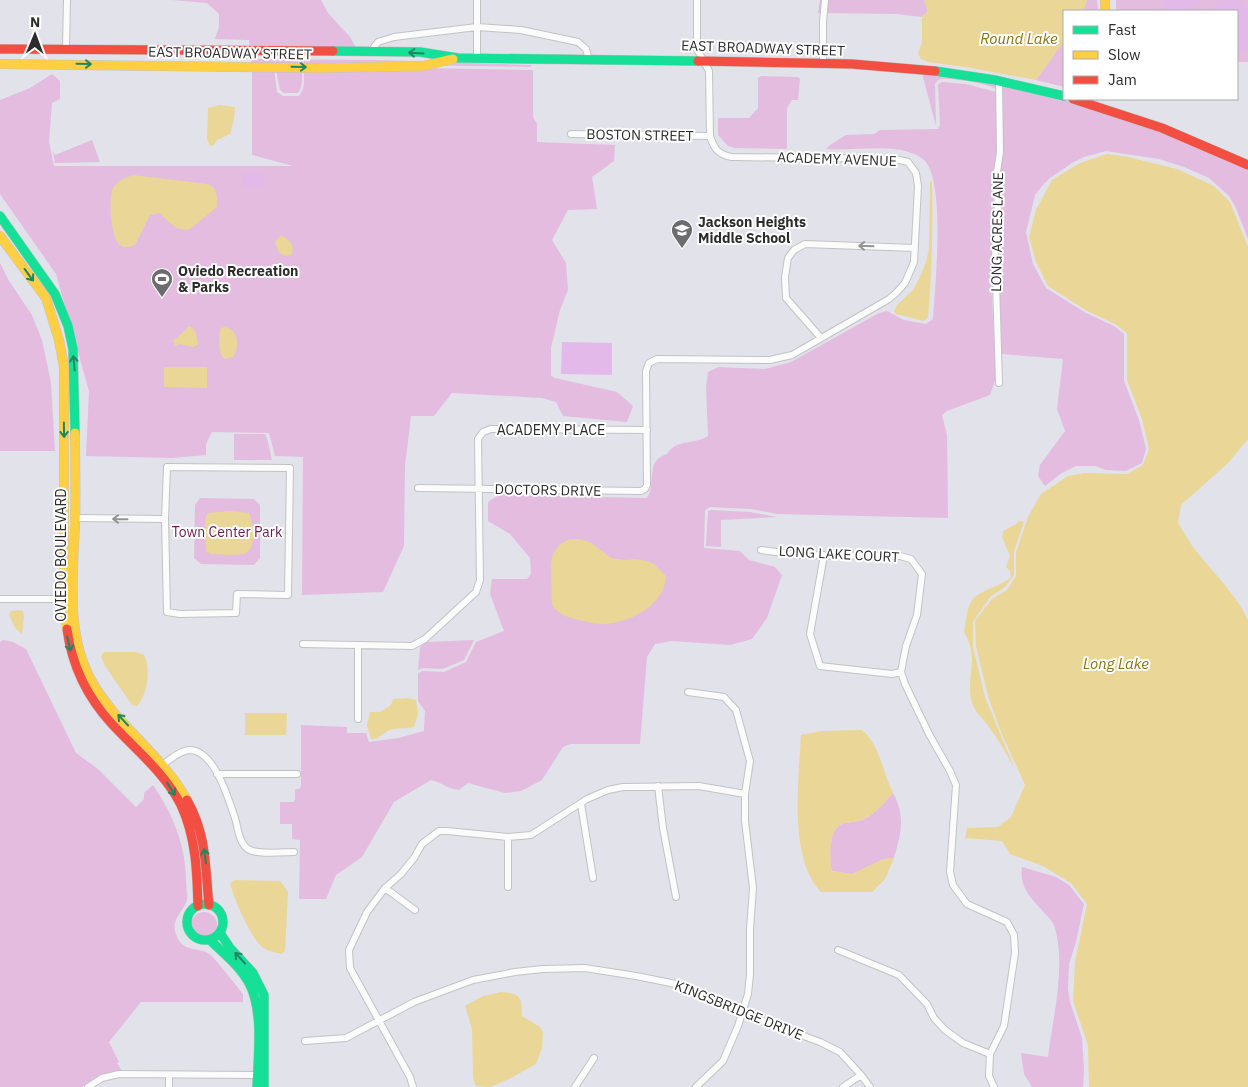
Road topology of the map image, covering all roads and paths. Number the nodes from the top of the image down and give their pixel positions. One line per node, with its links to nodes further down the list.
1 (66, 0): 7 (street)
2 (476, 0): 5 (street)
3 (697, 0): 12 (street)
4 (825, 0): 14 (street)
5 (477, 27): 8 (street); 10 (street); 11 (street)
6 (0, 49): 7 (main road, EAST BROADWAY STREET)
7 (66, 50): 8 (main road, EAST BROADWAY STREET); 13 (main road)
8 (374, 52): 9 (main road, EAST BROADWAY STREET, one-way to 8)
9 (458, 58): 10 (main road, EAST BROADWAY STREET); 13 (main road, EAST BROADWAY STREET, one-way to 9)
10 (477, 58): 11 (main road, EAST BROADWAY STREET)
11 (589, 60): 12 (main road, EAST BROADWAY STREET)
12 (703, 61): 14 (main road, EAST BROADWAY STREET); 20 (street)
13 (0, 63)
14 (823, 64): 15 (main road, EAST BROADWAY STREET)
15 (999, 81): 16 (main road, EAST BROADWAY STREET); 26 (street, LONG ACRES LANE)
16 (1063, 96)
17 (1081, 100): 18 (main road)
18 (1104, 103): 21 (main road)
19 (571, 134): 20 (street, BOSTON STREET)
20 (710, 136): 24 (street, ACADEMY AVENUE)
21 (1248, 165)
22 (0, 216): 30 (main road, OVIEDO BOULEVARD, one-way to 22)
23 (0, 236): 32 (main road, OVIEDO BOULEVARD, one-way to 32)
24 (915, 248): 25 (street, ACADEMY AVENUE); 25 (street, one-way to 25)
25 (821, 338): 27 (street, ACADEMY AVENUE)
26 (999, 382)
27 (647, 430): 29 (street, ACADEMY PLACE); 29 (street, DOCTORS DRIVE)
28 (418, 488): 29 (street)
29 (478, 489): 38 (street, DOCTORS DRIVE)
30 (75, 518): 31 (street, one-way to 30); 32 (main road); 36 (main road, OVIEDO BOULEVARD)
31 (165, 519): 31 (street)
32 (64, 535): 36 (main road, OVIEDO BOULEVARD)
33 (761, 550): 34 (street, LONG LAKE COURT)
34 (824, 555): 39 (street); 39 (street, LONG LAKE COURT)
35 (0, 599): 36 (street)
36 (69, 599): 42 (main road, OVIEDO BOULEVARD)
37 (303, 644): 38 (street, DOCTORS DRIVE)
38 (358, 646): 41 (street)
39 (901, 672): 63 (street)
40 (688, 692): 46 (street)
41 (358, 719)
42 (160, 767): 43 (street); 54 (main road, OVIEDO BOULEVARD, one-way to 42); 55 (main road, OVIEDO BOULEVARD, one-way to 55)
43 (218, 774): 44 (street); 49 (street)
44 (297, 774)
45 (658, 786): 46 (street); 47 (street); 53 (street)
46 (745, 794): 60 (street)
47 (581, 804): 48 (street); 50 (street)
48 (508, 838): 51 (street); 52 (street)
49 (294, 852)
50 (593, 878)
51 (508, 887)
52 (385, 888): 56 (street); 61 (street)
53 (676, 897)
54 (209, 905): 55 (main road); 57 (main road)
55 (198, 906): 58 (main road)
56 (415, 910)
57 (220, 933): 58 (main road); 66 (main road, one-way to 57)
58 (210, 940): 66 (main road)
59 (838, 950): 63 (street)
60 (742, 1013): 61 (street, KINGSBRIDGE DRIVE); 67 (street, KINGSBRIDGE DRIVE); 74 (street)
61 (380, 1020): 62 (street, KINGSBRIDGE DRIVE); 72 (street)
62 (305, 1041)
63 (990, 1054): 77 (street)
64 (594, 1058): 73 (street)
65 (169, 1075): 66 (street); 68 (street); 69 (street)
66 (260, 1075): 70 (main road); 71 (main road)
67 (861, 1075): 75 (street); 76 (street, KINGSBRIDGE DRIVE)
68 (88, 1087)
69 (169, 1087)
70 (257, 1087)
71 (264, 1087)
72 (414, 1087)
73 (575, 1087)
74 (696, 1087)
75 (844, 1087)
76 (870, 1087)
77 (994, 1087)

